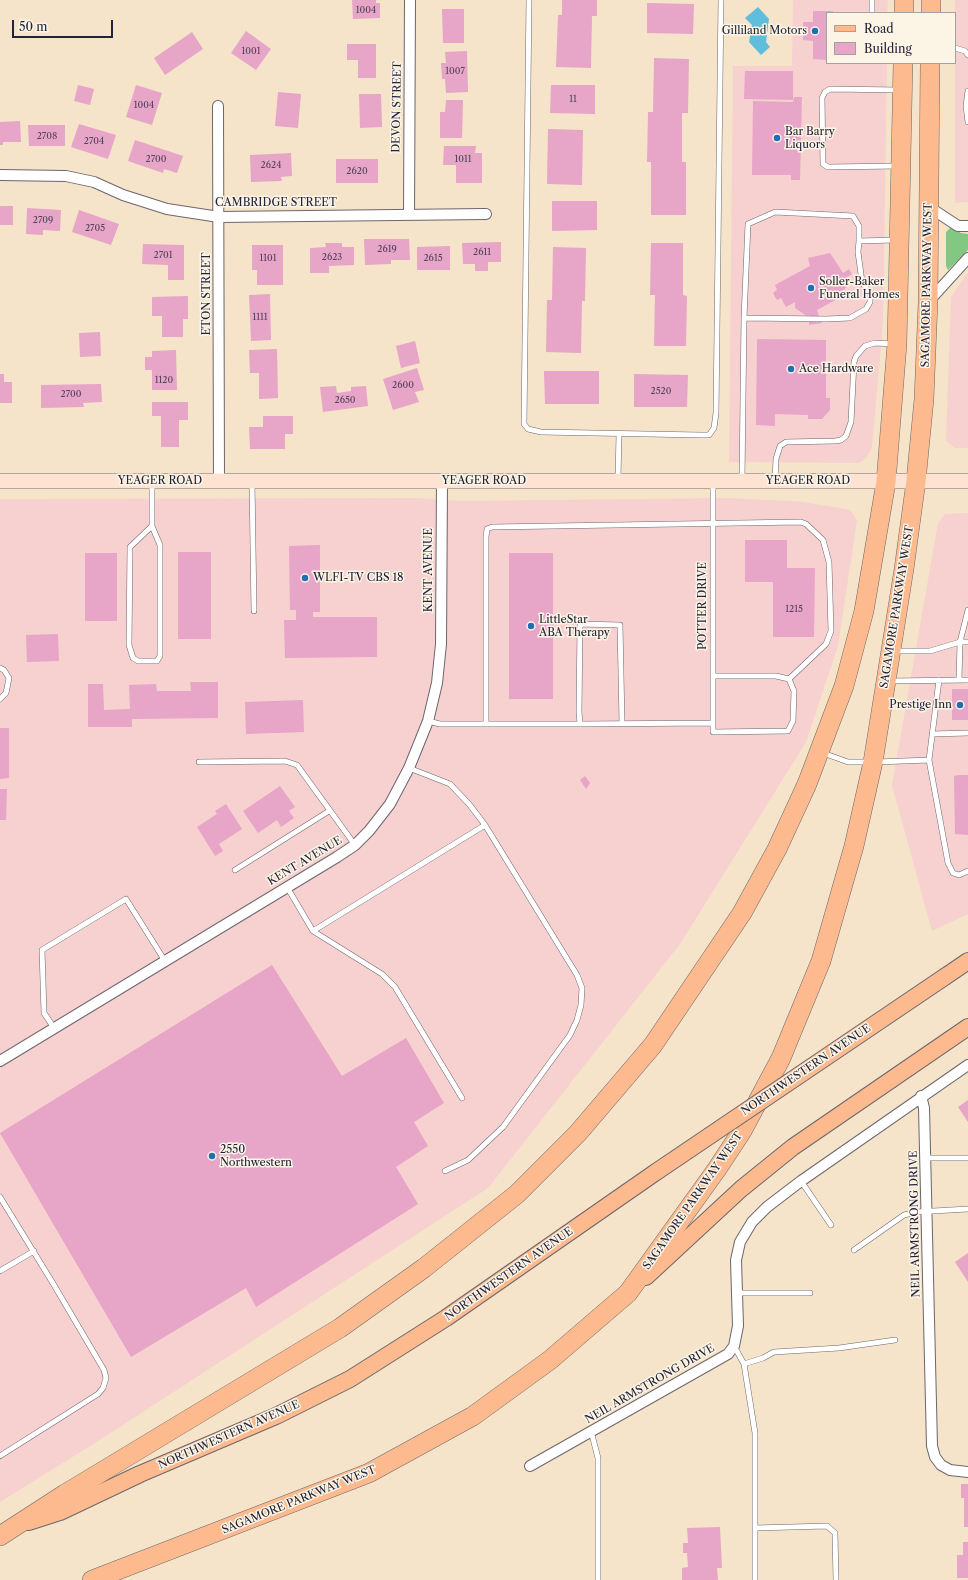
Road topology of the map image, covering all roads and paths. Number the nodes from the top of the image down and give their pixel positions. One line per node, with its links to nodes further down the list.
1 (410, 0): 22 (street, DEVON STREET)
2 (529, 0): 31 (lane)
3 (721, 0): 31 (lane)
4 (872, 0): 7 (lane)
5 (904, 0): 8 (highway)
6 (931, 0): 9 (highway)
7 (872, 12)
8 (904, 12)
9 (931, 12)
10 (956, 48): 11 (lane)
11 (968, 55)
12 (903, 64): 14 (highway)
13 (930, 64): 20 (highway, SAGAMORE PARKWAY WEST)
14 (902, 90): 18 (highway); 18 (lane)
15 (968, 91): 17 (lane)
16 (218, 106): 23 (street, ETON STREET)
17 (968, 120)
18 (901, 166): 25 (highway)
19 (0, 175): 23 (street, CAMBRIDGE STREET)
20 (929, 207): 24 (street); 28 (highway, SAGAMORE PARKWAY WEST)
21 (486, 214): 22 (street, CAMBRIDGE STREET)
22 (408, 215): 23 (street, CAMBRIDGE STREET)
23 (219, 217): 32 (street, ETON STREET)
24 (968, 226)
25 (900, 240): 26 (lane); 30 (highway)
26 (859, 241): 29 (lane); 29 (lane)
27 (968, 258): 28 (street)
28 (928, 302): 39 (highway, SAGAMORE PARKWAY WEST)
29 (744, 318): 37 (lane)
30 (898, 344): 38 (lane); 43 (highway)
31 (619, 434): 35 (lane)
32 (219, 481): 33 (street, YEAGER ROAD); 42 (street, YEAGER ROAD)
33 (252, 481): 34 (street, YEAGER ROAD); 47 (lane)
34 (442, 481): 35 (street, YEAGER ROAD); 60 (street, KENT AVENUE)
35 (618, 481): 36 (street, YEAGER ROAD)
36 (713, 481): 37 (street, YEAGER ROAD); 44 (lane, POTTER DRIVE)
37 (742, 481): 38 (street, YEAGER ROAD)
38 (775, 481): 43 (street, YEAGER ROAD)
39 (916, 481): 40 (street, YEAGER ROAD); 43 (street, YEAGER ROAD); 51 (highway, SAGAMORE PARKWAY WEST)
40 (968, 481)
41 (0, 482): 42 (street, YEAGER ROAD)
42 (152, 482): 45 (lane)
43 (886, 482): 67 (highway)
44 (713, 524): 53 (lane, POTTER DRIVE); 54 (lane); 63 (lane)
45 (152, 526): 45 (lane)
46 (968, 610): 48 (lane)
47 (254, 611)
48 (966, 627): 49 (lane)
49 (960, 642): 50 (lane); 51 (lane); 56 (lane)
50 (968, 642)
51 (890, 651): 58 (highway, SAGAMORE PARKWAY WEST)
52 (0, 668): 59 (lane)
53 (713, 676): 54 (lane); 62 (lane, POTTER DRIVE)
54 (789, 679): 62 (lane, POTTER DRIVE)
55 (939, 680): 56 (lane); 58 (lane); 66 (lane)
56 (959, 680): 57 (lane)
57 (968, 680)
58 (886, 681): 70 (highway, SAGAMORE PARKWAY WEST)
59 (0, 699)
60 (428, 721): 63 (lane); 71 (street, KENT AVENUE)
61 (622, 723): 62 (lane); 64 (lane); 64 (lane)
62 (713, 723)
63 (486, 724): 64 (lane)
64 (580, 724)
65 (968, 733): 66 (lane)
66 (932, 734): 68 (lane)
67 (820, 752): 70 (lane); 108 (highway)
68 (929, 760): 70 (lane); 76 (lane)
69 (199, 762): 72 (lane)
70 (873, 762): 98 (highway, SAGAMORE PARKWAY WEST)
71 (408, 768): 73 (lane); 74 (street, KENT AVENUE)
72 (329, 811): 74 (lane); 75 (lane)
73 (485, 826): 78 (lane); 89 (lane)
74 (355, 844): 77 (street, KENT AVENUE)
75 (235, 870)
76 (968, 871)
77 (286, 886): 78 (lane); 79 (street, KENT AVENUE)
78 (313, 931): 86 (lane)
79 (165, 960): 82 (street, KENT AVENUE); 82 (lane)
80 (968, 961): 108 (main road, NORTHWESTERN AVENUE, bridge)
81 (968, 1026): 98 (main road)
82 (54, 1028): 83 (street, KENT AVENUE)
83 (0, 1062)
84 (968, 1065): 85 (street)
85 (921, 1096): 87 (street, NEIL ARMSTRONG DRIVE); 90 (street)
86 (462, 1098)
87 (926, 1158): 88 (lane); 93 (street, NEIL ARMSTRONG DRIVE)
88 (968, 1158)
89 (445, 1171)
90 (801, 1181): 94 (lane); 99 (street)
91 (0, 1198): 96 (lane)
92 (968, 1209): 93 (lane)
93 (926, 1212): 95 (lane); 107 (street, NEIL ARMSTRONG DRIVE)
94 (831, 1225)
95 (854, 1250)
96 (34, 1251): 97 (lane); 105 (lane)
97 (0, 1271)
98 (628, 1293): 111 (highway, SAGAMORE PARKWAY WEST)
99 (737, 1293): 100 (lane); 102 (street)
100 (810, 1293)
101 (895, 1340): 103 (lane)
102 (734, 1346): 103 (lane); 104 (street, NEIL ARMSTRONG DRIVE)
103 (744, 1364): 109 (lane)
104 (591, 1432): 106 (street, NEIL ARMSTRONG DRIVE); 112 (lane)
105 (0, 1456)
106 (530, 1466)
107 (968, 1472)
108 (17, 1526): 110 (highway)
109 (755, 1528): 113 (lane); 114 (lane)
110 (0, 1536)
111 (92, 1580)
112 (598, 1580)
113 (755, 1580)
114 (836, 1580)

